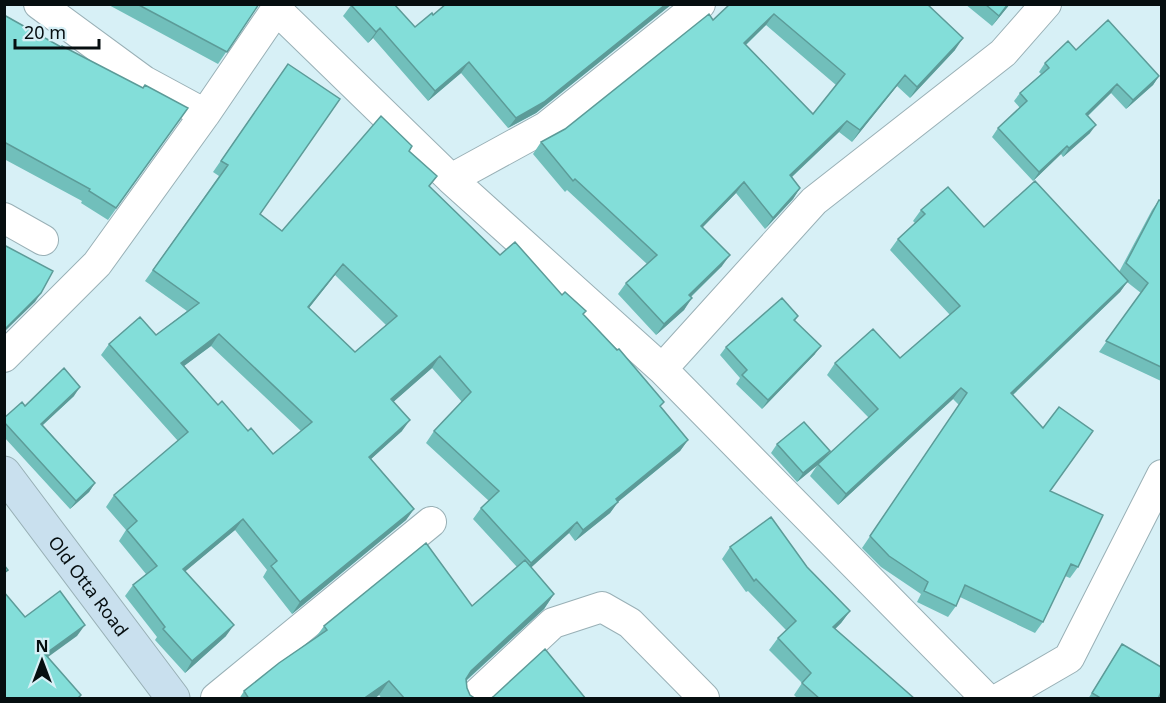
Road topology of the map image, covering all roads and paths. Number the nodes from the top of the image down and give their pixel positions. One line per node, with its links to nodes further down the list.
1 (39, 4): 5 (street)
2 (700, 4): 6 (street)
3 (1046, 4): 10 (street)
4 (278, 7): 5 (street); 6 (street)
5 (205, 114): 9 (street)
6 (452, 179): 10 (street)
7 (4, 218): 8 (street)
8 (43, 240)
9 (4, 357)
10 (662, 369): 18 (street)
11 (4, 473): 14 (street, Old Otta Road)
12 (1161, 475): 19 (street)
13 (431, 522): 15 (street)
14 (173, 699)
15 (216, 699)
16 (473, 699): 17 (street)
17 (704, 699)
18 (986, 699)
19 (1000, 699)

